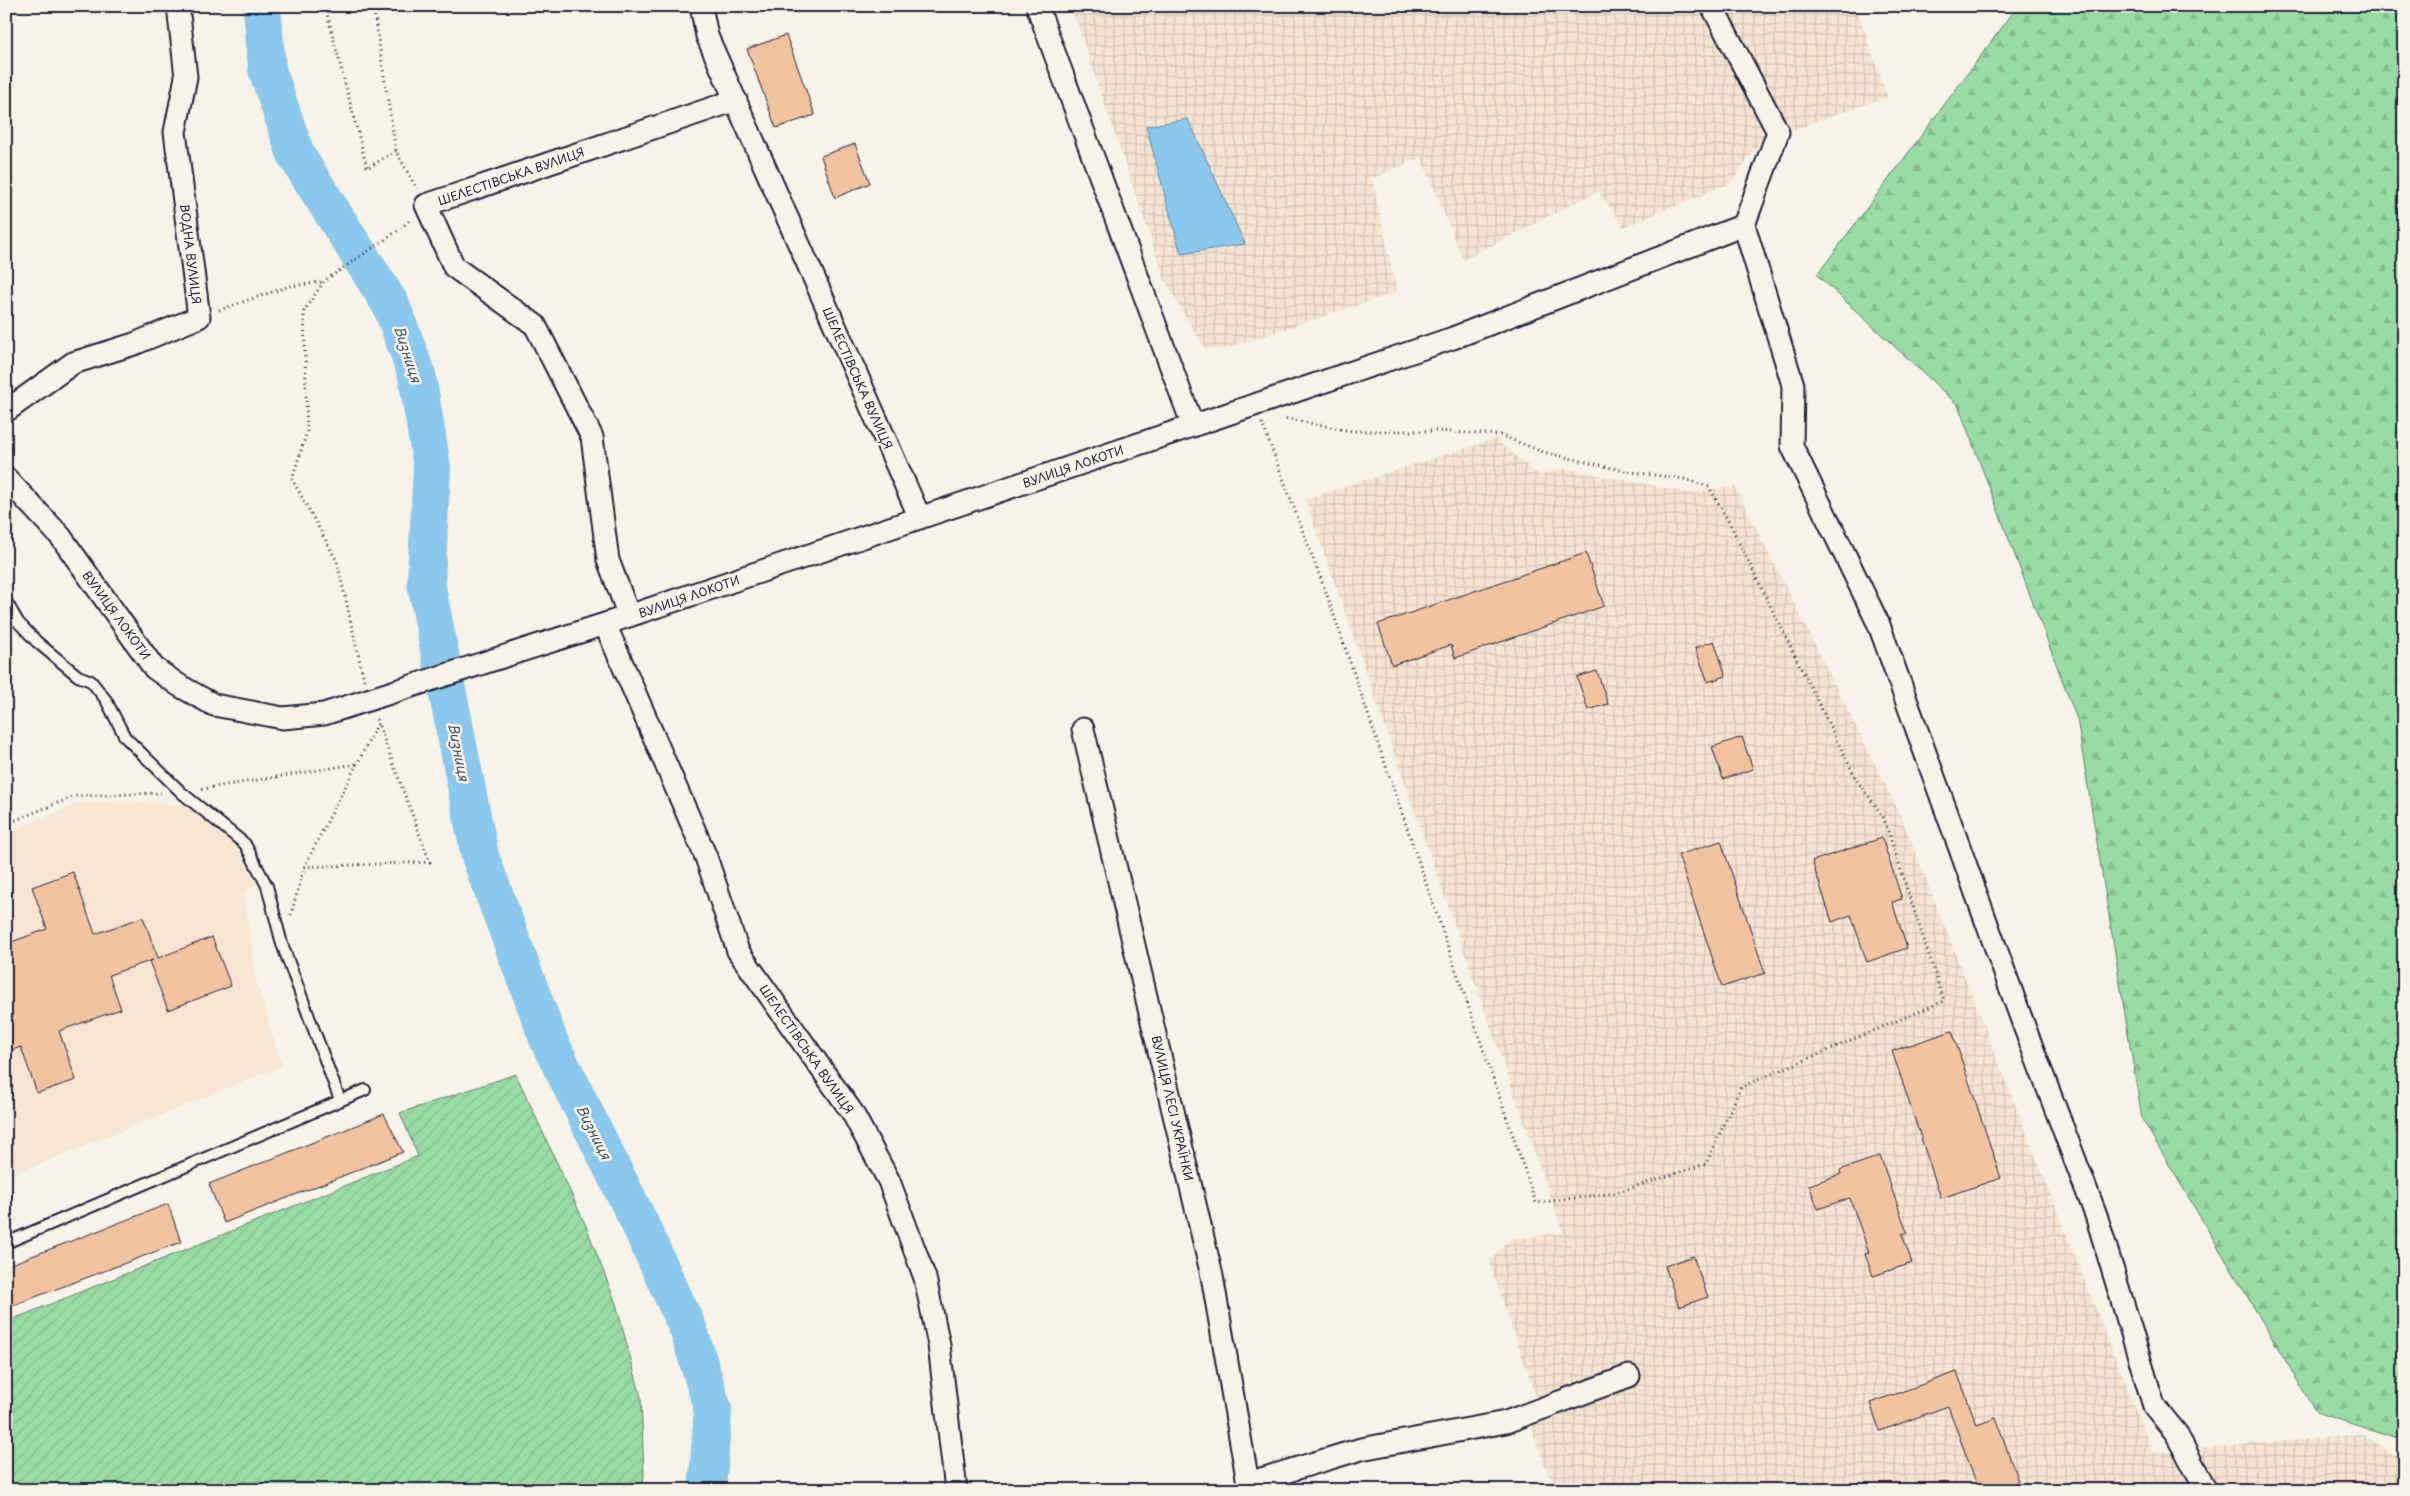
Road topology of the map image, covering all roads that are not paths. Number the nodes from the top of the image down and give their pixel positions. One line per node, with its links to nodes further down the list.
1 (178, 6): 7 (street, ВОДНА ВУЛИЦЯ)
2 (701, 6): 5 (street, ШЕЛЕСТІВСЬКА ВУЛИЦЯ)
3 (1037, 6): 8 (street)
4 (1712, 6): 6 (street)
5 (736, 100): 10 (street, ШЕЛЕСТІВСЬКА ВУЛИЦЯ); 12 (street, ШЕЛЕСТІВСЬКА ВУЛИЦЯ)
6 (1744, 225): 8 (street, ВУЛИЦЯ ЛОКОТИ); 21 (street)
7 (6, 411)
8 (1194, 426): 10 (street, ВУЛИЦЯ ЛОКОТИ)
9 (6, 478): 13 (street, ВУЛИЦЯ ЛОКОТИ)
10 (920, 518): 12 (street, ВУЛИЦЯ ЛОКОТИ)
11 (6, 601): 16 (lane)
12 (629, 616): 13 (street, ВУЛИЦЯ ЛОКОТИ)
13 (605, 624): 20 (street, ШЕЛЕСТІВСЬКА ВУЛИЦЯ)
14 (1083, 729): 19 (street, ВУЛИЦЯ ЛЕСІ УКРАЇНКИ)
15 (365, 1090): 16 (lane)
16 (340, 1100): 17 (lane)
17 (6, 1243)
18 (1628, 1376): 19 (street)
19 (1246, 1486)
20 (956, 1490)
21 (2206, 1490)

